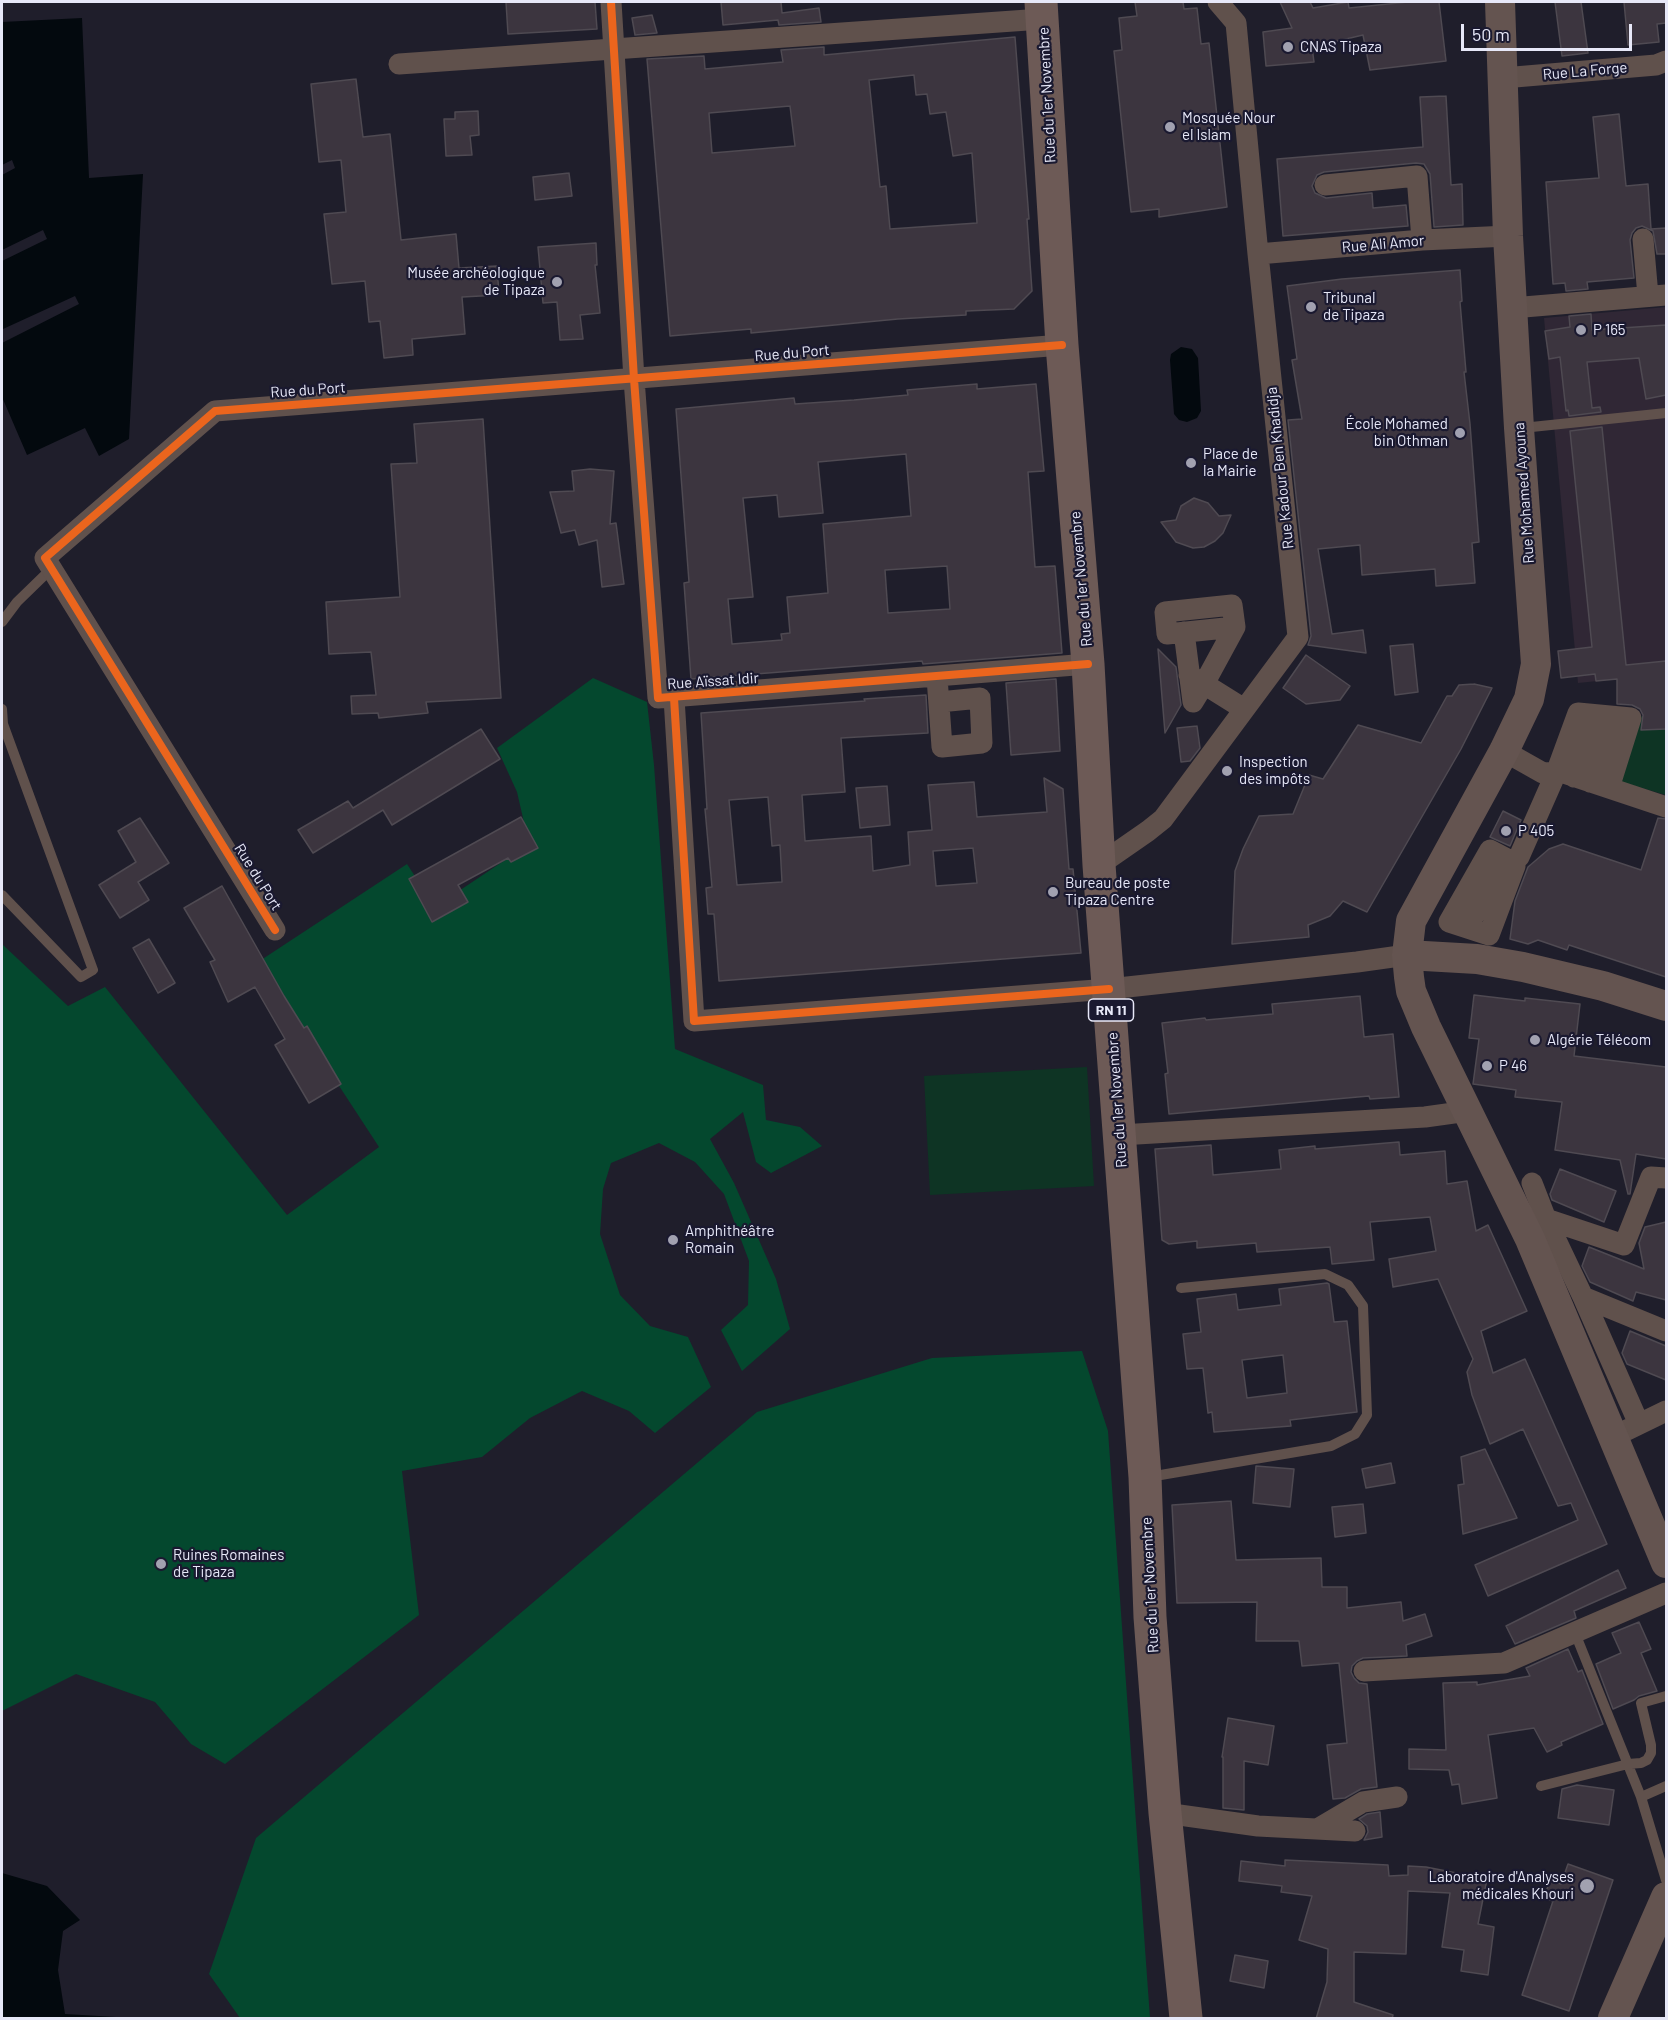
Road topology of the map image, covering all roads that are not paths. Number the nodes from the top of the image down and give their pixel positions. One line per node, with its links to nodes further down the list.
1 (611, 2): 5 (street)
2 (1218, 2): 13 (street, Rue Kadour Ben Khadidja)
3 (1500, 2): 8 (main road, Rue Mohamed Ayouna)
4 (1042, 10): 5 (street); 16 (main road, Rue du 1er Novembre / RN 11)
5 (614, 47): 7 (street); 17 (street)
6 (1666, 61): 8 (street, Rue La Forge)
7 (399, 64)
8 (1503, 78): 10 (main road, Rue Mohamed Ayouna)
9 (1325, 185): 12 (street)
10 (1508, 236): 12 (street, Rue Ali Amor); 15 (main road, Rue Mohamed Ayouna)
11 (1643, 239): 14 (street)
12 (1422, 240): 13 (street, Rue Ali Amor)
13 (1258, 254): 28 (street, Rue Kadour Ben Khadidja)
14 (1657, 296): 15 (street)
15 (1512, 308): 19 (main road, Rue Mohamed Ayouna)
16 (1062, 345): 17 (street, Rue du Port); 22 (main road, Rue du 1er Novembre / RN 11)
17 (634, 379): 20 (street, Rue du Port); 25 (street, Rue Aïssat Idir)
18 (1666, 412): 19 (lane)
19 (1519, 428): 29 (main road, Rue Mohamed Ayouna)
20 (52, 568): 21 (lane); 35 (street, Rue du Port)
21 (2, 622)
22 (1088, 664): 23 (street, Rue Aïssat Idir); 32 (main road, Rue du 1er Novembre / RN 11)
23 (937, 677): 25 (street, Rue Aïssat Idir); 26 (street)
24 (1197, 679): 24 (street); 28 (street)
25 (674, 698): 37 (street)
26 (939, 702)
27 (2, 708): 33 (lane)
28 (1244, 709): 32 (street, Rue Kadour Ben Khadidja)
29 (1504, 750): 30 (street); 36 (main road, Rue Mohamed Ayouna)
30 (1582, 780): 30 (street); 31 (street); 34 (street)
31 (1666, 807)
32 (1099, 866): 37 (main road, Rue du 1er Novembre / RN 11)
33 (2, 895)
34 (1468, 928)
35 (275, 930)
36 (1407, 955): 37 (street); 38 (main road); 39 (main road, Rue Mohamed Ayouna)
37 (1109, 989): 40 (main road, Rue du 1er Novembre / RN 11)
38 (1666, 1006)
39 (1468, 1111): 40 (street); 48 (main road, Rue Mohamed Ayouna)
40 (1120, 1135): 49 (main road, Rue du 1er Novembre / RN 11)
41 (1666, 1178): 43 (street)
42 (1533, 1183): 43 (street)
43 (1546, 1218): 45 (street)
44 (1181, 1288): 49 (lane)
45 (1583, 1297): 46 (street); 48 (street)
46 (1666, 1331)
47 (1664, 1415): 48 (street)
48 (1626, 1430): 50 (main road, Rue Mohamed Ayouna)
49 (1145, 1477): 60 (main road, Rue du 1er Novembre / RN 11)
50 (1666, 1563)
51 (1666, 1593): 52 (street)
52 (1575, 1632): 53 (street); 55 (lane)
53 (1364, 1671)
54 (1666, 1696): 55 (lane)
55 (1628, 1764): 56 (lane); 59 (lane)
56 (1541, 1786)
57 (1666, 1786): 59 (lane)
58 (1397, 1797): 61 (street)
59 (1641, 1797): 63 (lane)
60 (1165, 1813): 61 (street); 65 (main road, Rue du 1er Novembre / RN 11)
61 (1318, 1828): 62 (street)
62 (1355, 1831)
63 (1666, 1880)
64 (1666, 1897): 66 (main road)
65 (1186, 2019)
66 (1613, 2019)

